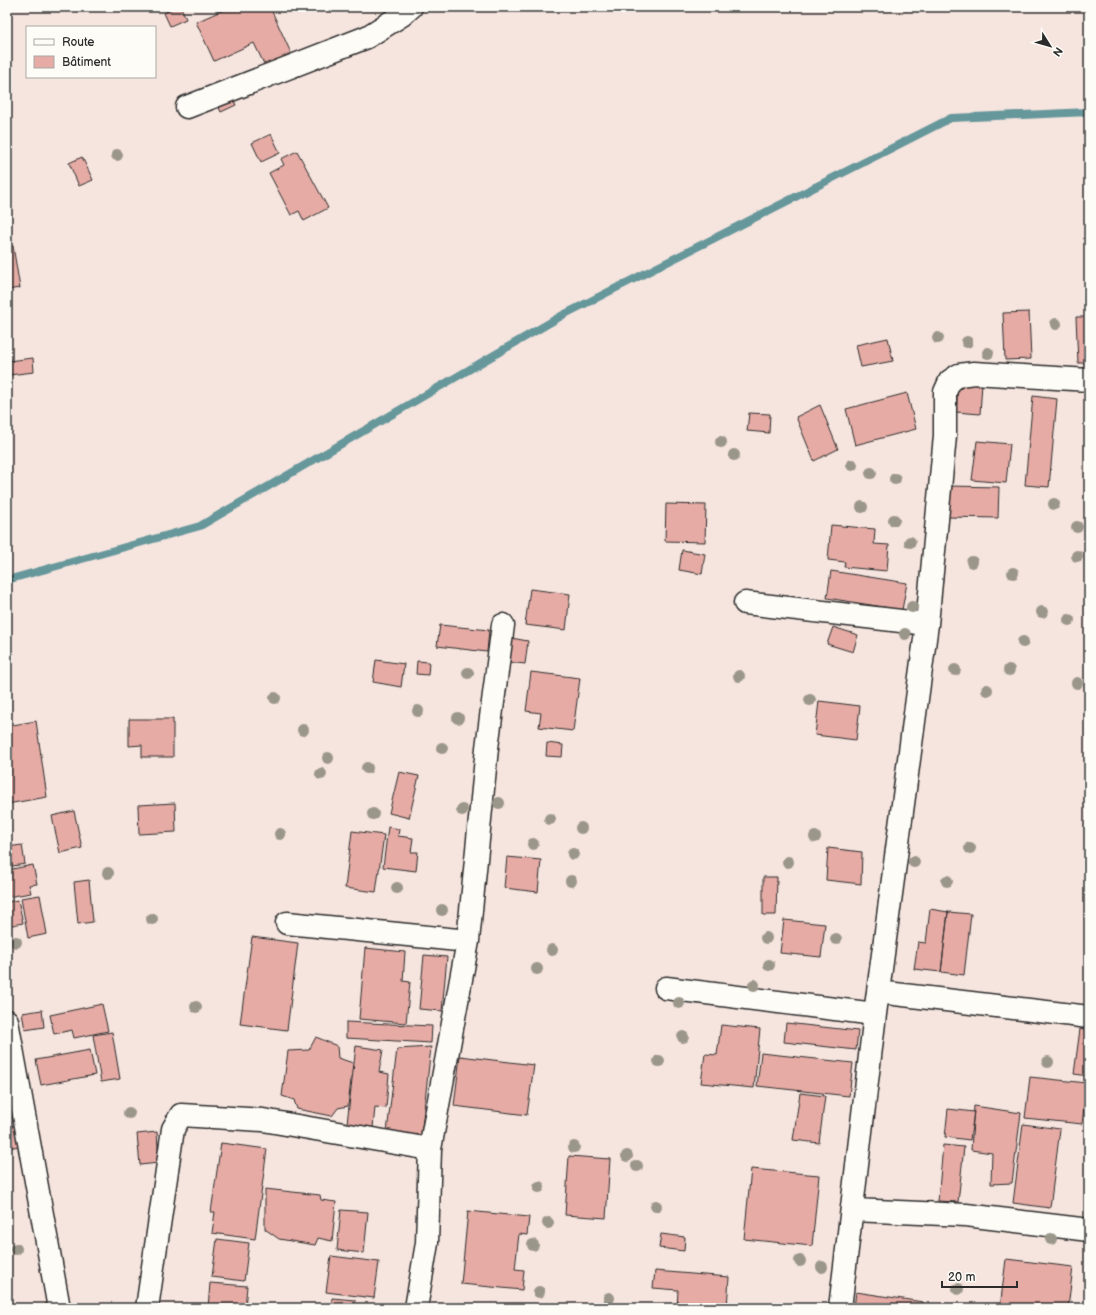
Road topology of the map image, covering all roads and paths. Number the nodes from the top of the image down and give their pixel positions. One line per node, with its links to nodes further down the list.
1 (411, 7): 2 (street)
2 (187, 108)
3 (1089, 380): 5 (street)
4 (744, 603): 5 (street)
5 (928, 624): 10 (street)
6 (503, 625): 8 (street)
7 (286, 923): 8 (street)
8 (468, 941): 14 (street)
9 (666, 988): 11 (street)
10 (878, 992): 11 (street); 12 (street)
11 (874, 1014): 15 (street)
12 (1089, 1017)
13 (7, 1021): 17 (street)
14 (430, 1149): 18 (street); 19 (street)
15 (853, 1210): 16 (street); 20 (street)
16 (1089, 1230)
17 (59, 1308)
18 (147, 1308)
19 (416, 1308)
20 (840, 1308)

